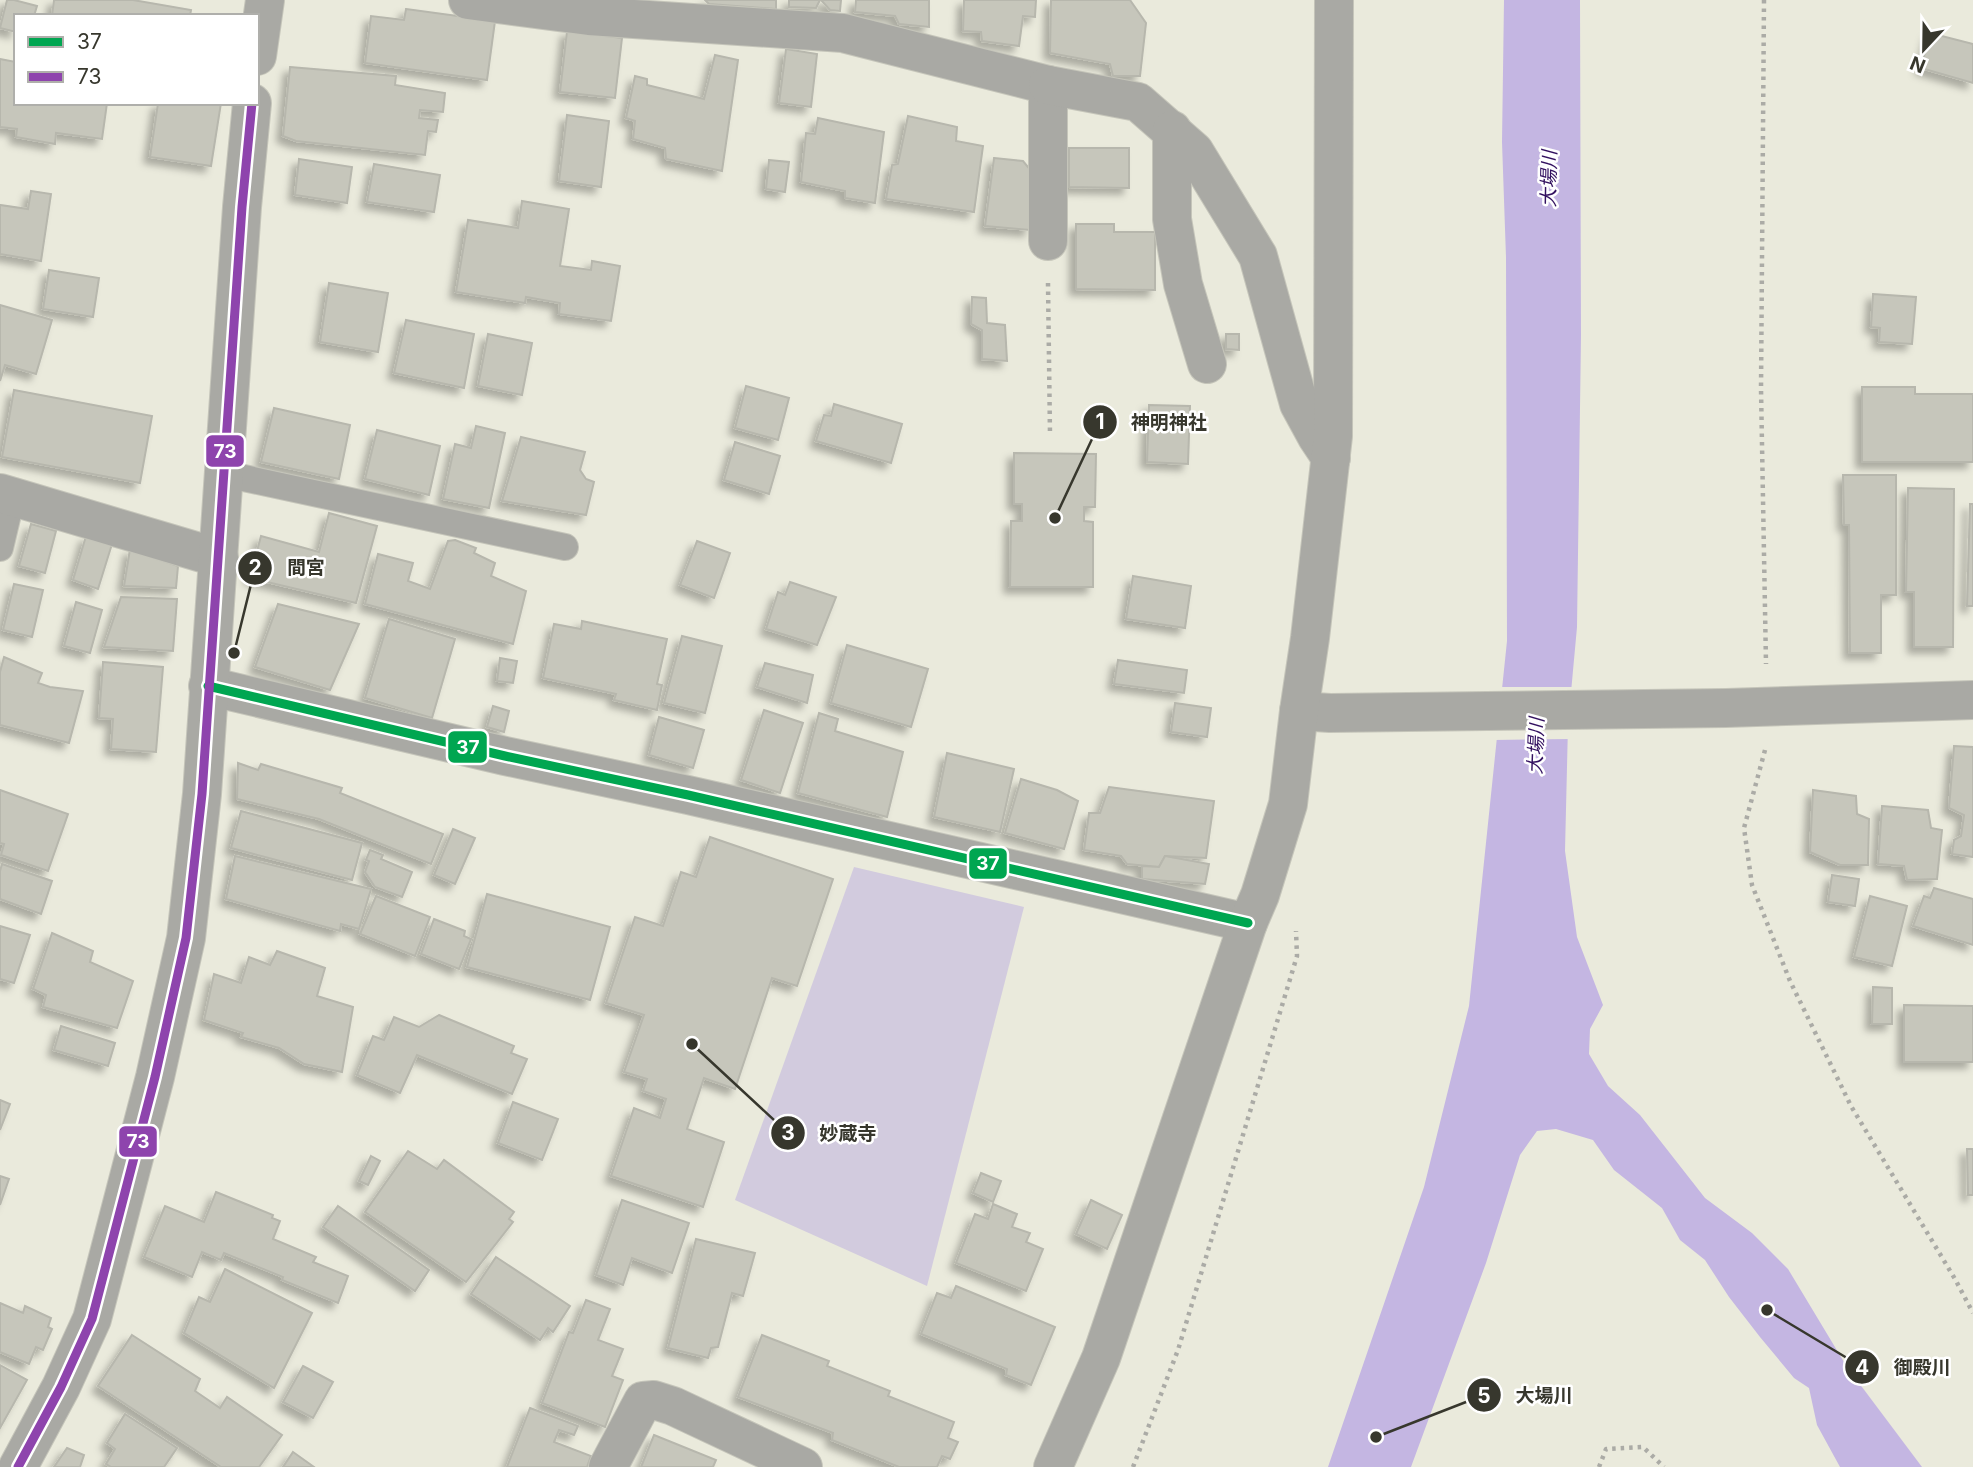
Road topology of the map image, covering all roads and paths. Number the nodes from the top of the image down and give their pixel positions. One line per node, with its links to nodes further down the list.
1 (265, 0): 5 (street)
2 (468, 0): 6 (street)
3 (1334, 0): 12 (street)
4 (1764, 0): 20 (path)
5 (259, 42)
6 (1048, 85): 8 (street); 9 (street)
7 (251, 105): 13 (street)
8 (1172, 130): 10 (street); 12 (street)
9 (1048, 240): 11 (path)
10 (1207, 364)
11 (1050, 435)
12 (1331, 458): 21 (street)
13 (225, 474): 15 (lane); 17 (street)
14 (6, 495): 16 (lane); 17 (street)
15 (565, 547)
16 (0, 548)
17 (219, 558): 18 (street)
18 (208, 686): 22 (street); 25 (street)
19 (1973, 701): 20 (street)
20 (1766, 707): 21 (street); 24 (path)
21 (1315, 712): 22 (street)
22 (1248, 923): 28 (street)
23 (1296, 928): 29 (path)
24 (1973, 1313)
25 (18, 1467)
26 (608, 1467): 27 (street)
27 (803, 1467)
28 (1053, 1467)
29 (1133, 1467)
30 (1599, 1467): 31 (path)
31 (1664, 1467)

